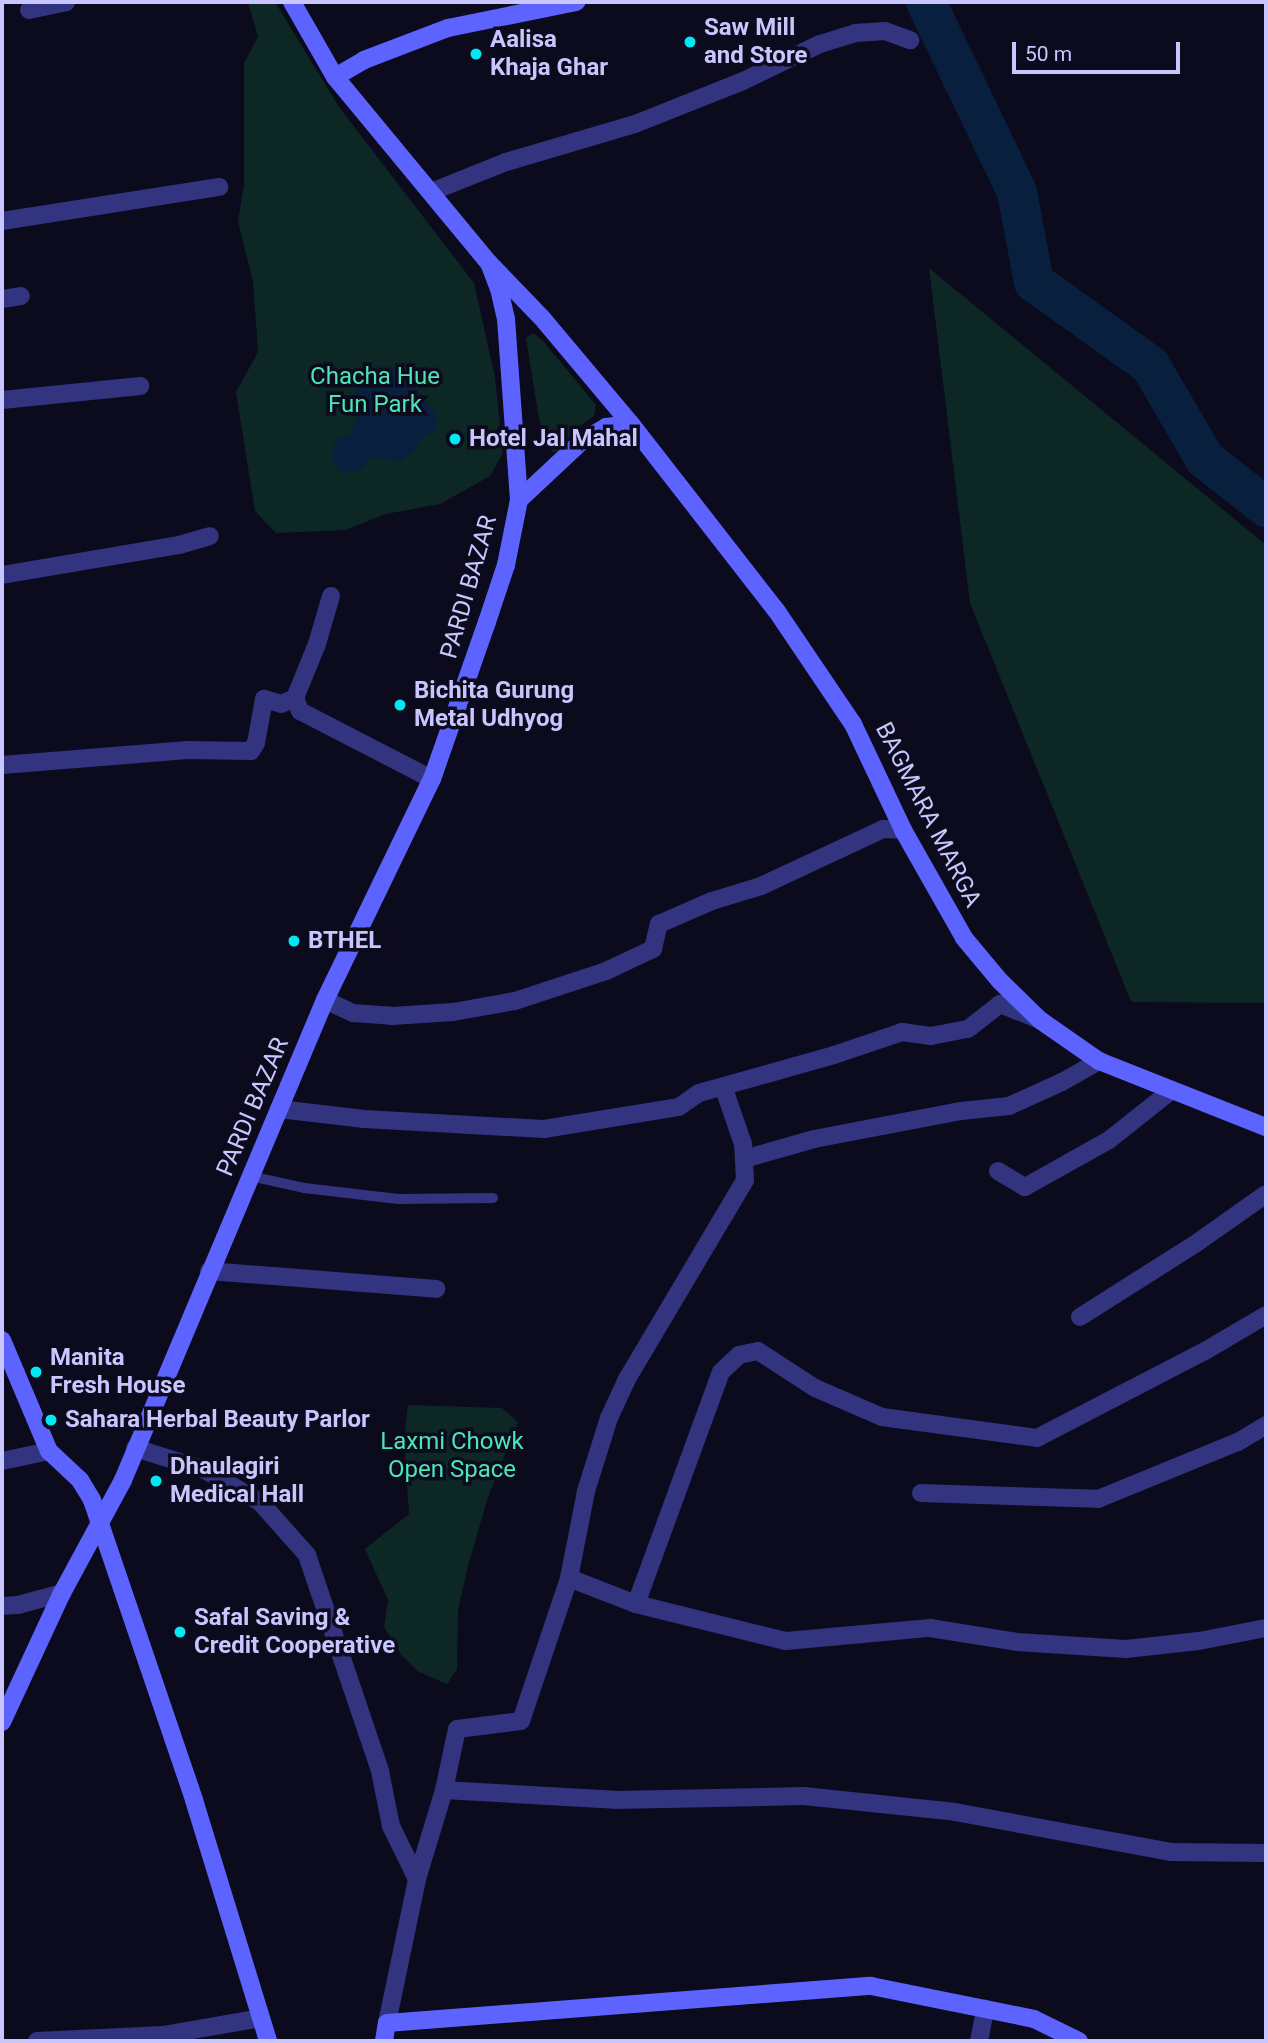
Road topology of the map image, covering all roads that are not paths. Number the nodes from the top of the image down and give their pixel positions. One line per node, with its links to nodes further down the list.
1 (66, 2): 4 (street)
2 (292, 2): 6 (main road, BAGMARA MARGA)
3 (576, 2): 6 (main road)
4 (29, 10)
5 (910, 40): 8 (street)
6 (335, 77): 8 (main road, BAGMARA MARGA)
7 (219, 187): 9 (street)
8 (430, 192): 10 (main road, BAGMARA MARGA)
9 (2, 221)
10 (489, 263): 15 (main road, BAGMARA MARGA); 16 (main road, PARDI BAZAR)
11 (20, 296): 12 (street)
12 (2, 299)
13 (141, 386): 14 (street)
14 (2, 400)
15 (631, 424): 16 (main road, PARDI BAZAR); 23 (main road, BAGMARA MARGA)
16 (519, 500): 22 (main road, PARDI BAZAR)
17 (210, 536): 18 (street)
18 (2, 575)
19 (331, 596): 20 (street)
20 (295, 698): 21 (street); 22 (street)
21 (2, 765)
22 (432, 779): 24 (main road, PARDI BAZAR)
23 (903, 830): 24 (street); 25 (main road, BAGMARA MARGA)
24 (325, 1000): 29 (main road, PARDI BAZAR)
25 (1041, 1020): 26 (main road, BAGMARA MARGA); 27 (street)
26 (1099, 1060): 28 (main road, BAGMARA MARGA); 31 (street)
27 (723, 1086): 29 (street); 31 (street)
28 (1172, 1090): 30 (main road, BAGMARA MARGA); 32 (street)
29 (279, 1109): 33 (main road, PARDI BAZAR)
30 (1266, 1128)
31 (744, 1159): 47 (street)
32 (998, 1171)
33 (250, 1176): 35 (lane); 36 (main road, PARDI BAZAR)
34 (1266, 1194): 39 (street)
35 (493, 1198)
36 (209, 1271): 37 (street); 42 (main road, PARDI BAZAR)
37 (436, 1289)
38 (1266, 1315): 49 (street)
39 (1080, 1317)
40 (2, 1340): 43 (main road)
41 (1266, 1425): 45 (street)
42 (135, 1448): 46 (main road, PARDI BAZAR); 55 (street)
43 (49, 1451): 44 (street); 46 (main road)
44 (2, 1461)
45 (921, 1493)
46 (100, 1522): 48 (main road, PARDI BAZAR); 57 (main road)
47 (569, 1578): 49 (street); 53 (street)
48 (62, 1593): 50 (street); 52 (main road, PARDI BAZAR)
49 (636, 1604): 51 (street)
50 (2, 1606)
51 (1266, 1628)
52 (2, 1722)
53 (444, 1790): 54 (street); 55 (street)
54 (1266, 1853)
55 (417, 1880): 58 (street)
56 (985, 2009): 58 (main road); 62 (street); 63 (main road)
57 (261, 2018): 59 (street); 60 (main road)
58 (387, 2023): 61 (main road)
59 (37, 2041)
60 (268, 2041)
61 (384, 2041)
62 (979, 2041)
63 (1079, 2041)

